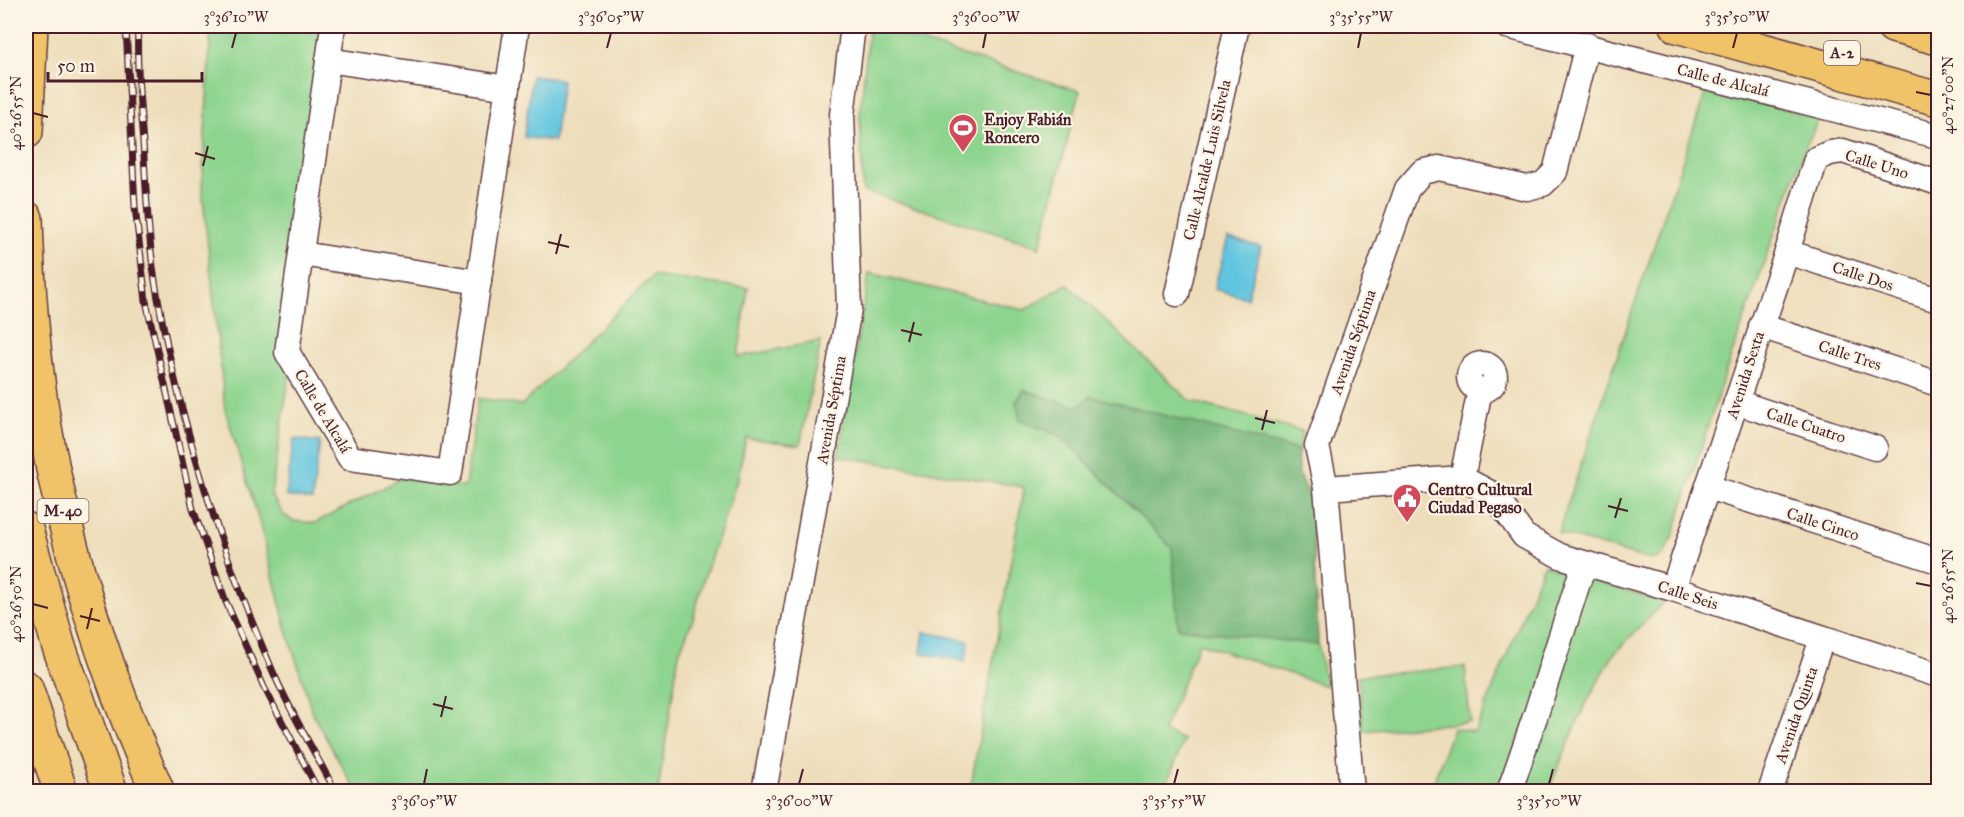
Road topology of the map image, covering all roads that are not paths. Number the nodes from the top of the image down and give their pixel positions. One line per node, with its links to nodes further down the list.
1 (31, 26): 16 (highway)
2 (333, 26): 12 (street, Calle de Alcalá)
3 (517, 26): 14 (street, Calle de Alcalá)
4 (853, 26): 44 (street, Avenida Séptima)
5 (1237, 26): 24 (street, Calle Alcalde Luis Silvela)
6 (1507, 26): 11 (street, Calle de Alcalá)
7 (1677, 26): 15 (highway)
8 (1745, 26): 13 (highway, A-2)
9 (1893, 26): 10 (highway)
10 (1938, 38)
11 (1587, 45): 17 (street, Calle de Alcalá); 33 (street, Avenida Séptima)
12 (328, 60): 14 (street); 22 (street, Calle de Alcalá)
13 (1938, 80)
14 (508, 88): 23 (street, Calle de Alcalá)
15 (1938, 99)
16 (26, 132)
17 (1938, 136)
18 (1816, 159): 19 (street, Calle Uno); 21 (street, Avenida Sexta)
19 (1938, 183)
20 (26, 218): 43 (highway, M-40)
21 (1786, 252): 25 (street, Calle Dos); 26 (street, Avenida Sexta)
22 (301, 254): 23 (street); 23 (street, Calle de Alcalá)
23 (479, 282)
24 (1177, 294)
25 (1938, 300)
26 (1761, 326): 27 (street, Calle Tres); 29 (street, Avenida Sexta)
27 (1938, 384)
28 (1480, 390): 31 (street)
29 (1736, 402): 30 (street, Calle Cuatro); 32 (street, Avenida Sexta)
30 (1875, 448)
31 (1462, 478): 33 (street); 36 (street, Calle Seis)
32 (1708, 487): 35 (street, Calle Cinco); 37 (street, Avenida Sexta)
33 (1326, 488): 45 (street, Avenida Séptima)
34 (26, 529): 42 (highway, M-40)
35 (1938, 561)
36 (1584, 564): 37 (street, Calle Seis); 46 (street)
37 (1673, 589): 38 (street, Calle Seis)
38 (1822, 639): 39 (street, Calle Seis); 47 (street, Avenida Quinta)
39 (1938, 675)
40 (26, 688): 41 (highway)
41 (61, 792)
42 (111, 792)
43 (158, 792)
44 (764, 792)
45 (1352, 792)
46 (1509, 792)
47 (1770, 792)

